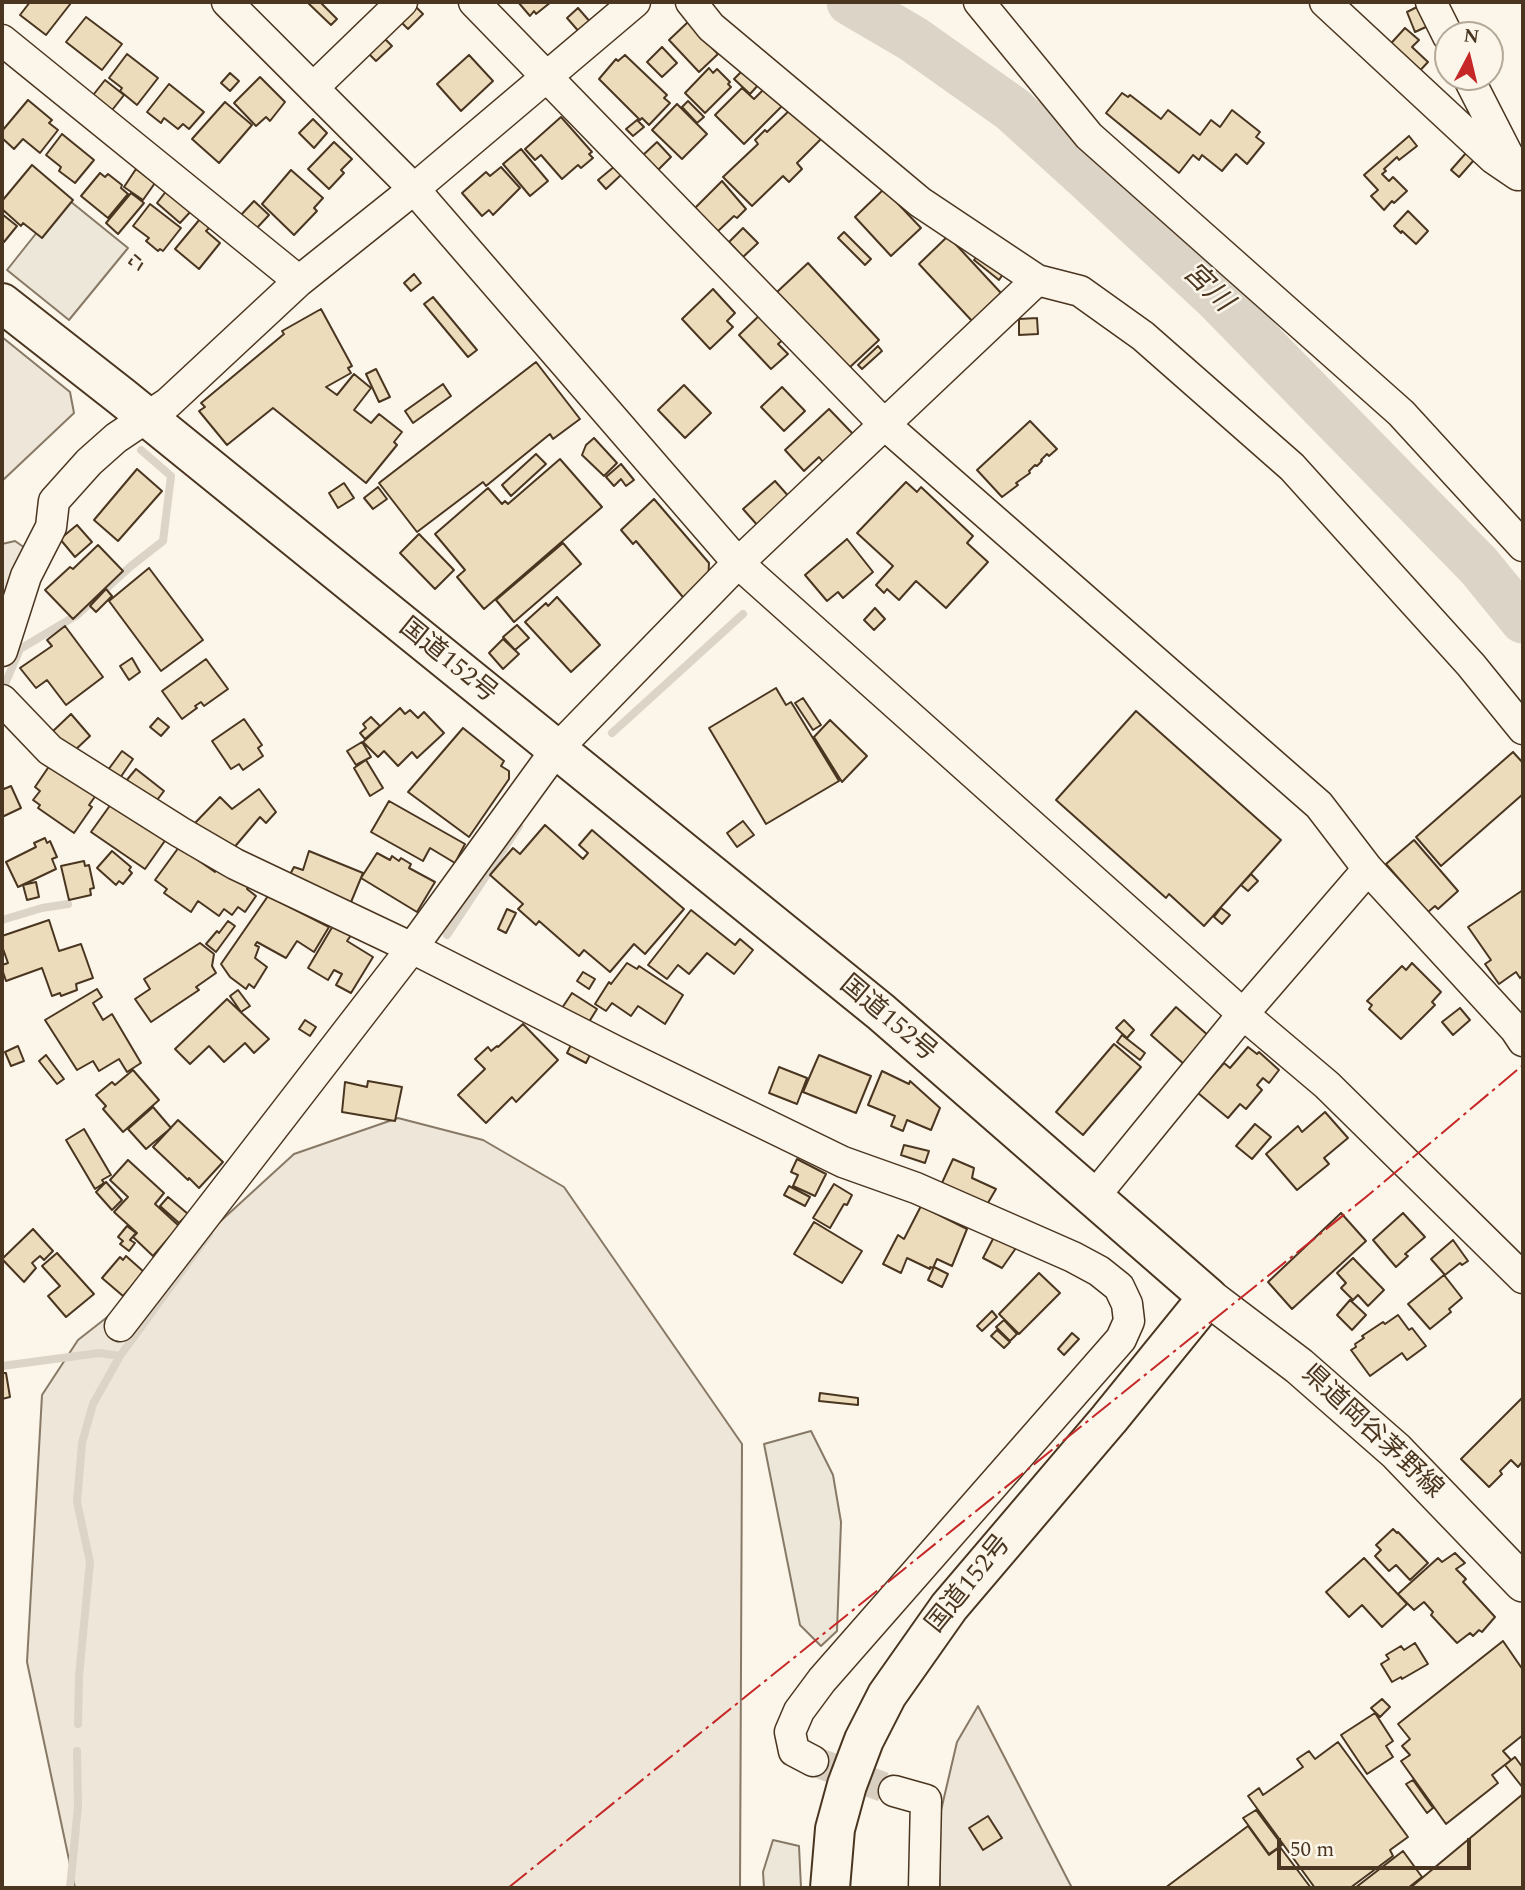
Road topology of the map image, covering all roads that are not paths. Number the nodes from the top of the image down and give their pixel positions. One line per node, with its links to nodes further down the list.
1 (227, 2): 12 (street)
2 (402, 2): 12 (street)
3 (474, 2): 11 (street)
4 (635, 2): 11 (street)
5 (691, 2): 16 (street)
6 (979, 2): 21 (street)
7 (1325, 2): 14 (street)
8 (1431, 2): 9 (street)
9 (1440, 21)
10 (2, 40): 17 (street)
11 (548, 77): 15 (street); 20 (street)
12 (313, 88): 15 (street)
13 (1475, 91): 14 (street)
14 (1521, 179)
15 (414, 189): 17 (street); 22 (street)
16 (1038, 280): 20 (street); 25 (street)
17 (299, 281): 19 (street)
18 (2, 303): 19 (highway, 国道152号)
19 (146, 416): 23 (street); 26 (highway, 国道152号)
20 (884, 424): 22 (street); 27 (street)
21 (1523, 546)
22 (738, 563): 26 (street); 29 (street)
23 (2, 651)
24 (2, 700): 28 (street)
25 (1523, 729)
26 (556, 750): 28 (street); 31 (highway, 国道152号)
27 (1368, 869): 29 (street); 30 (street)
28 (412, 948): 34 (street); 36 (street)
29 (1243, 1014): 31 (street); 32 (street)
30 (1523, 1041)
31 (1093, 1198): 33 (highway, 国道152号)
32 (1523, 1278)
33 (1208, 1297): 35 (main road, 県道岡谷茅野線); 38 (highway, 国道152号)
34 (120, 1326)
35 (1523, 1583)
36 (813, 1761)
37 (894, 1791): 39 (street)
38 (830, 1888)
39 (924, 1888)

